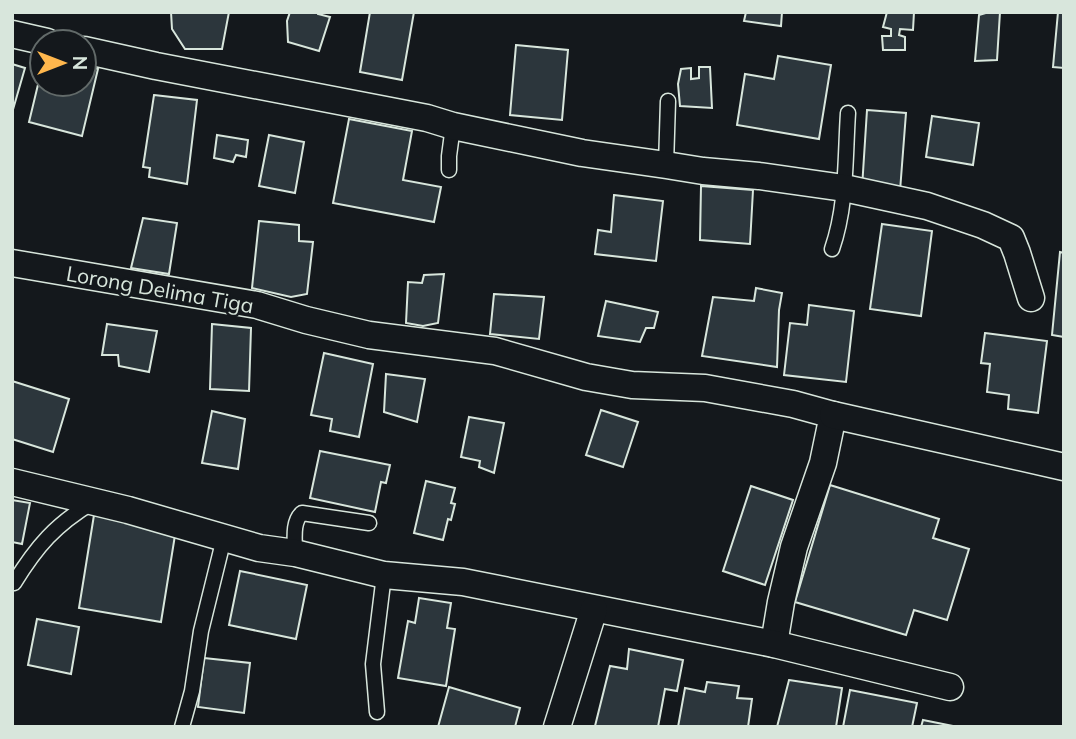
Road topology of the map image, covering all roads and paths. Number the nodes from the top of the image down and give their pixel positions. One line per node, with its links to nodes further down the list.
1 (98, 53): 4 (street)
2 (668, 102): 5 (lane)
3 (848, 113): 7 (lane)
4 (453, 126): 5 (street); 6 (lane)
5 (666, 164): 7 (street)
6 (449, 170)
7 (844, 188): 8 (lane); 10 (street)
8 (832, 249)
9 (12, 263): 11 (street, Lorong Delima Tiga)
10 (1031, 298)
11 (833, 415): 12 (street, Lorong Delima Tiga); 21 (street)
12 (1064, 467)
13 (12, 482): 14 (street)
14 (94, 502): 16 (street); 19 (lane)
15 (369, 523): 17 (lane)
16 (224, 538): 17 (street); 24 (lane)
17 (295, 553): 18 (street)
18 (384, 575): 20 (street); 23 (lane)
19 (14, 583)
20 (594, 609): 21 (street); 25 (street)
21 (774, 644): 22 (street)
22 (950, 687)
23 (377, 712)
24 (182, 727)
25 (557, 727)

